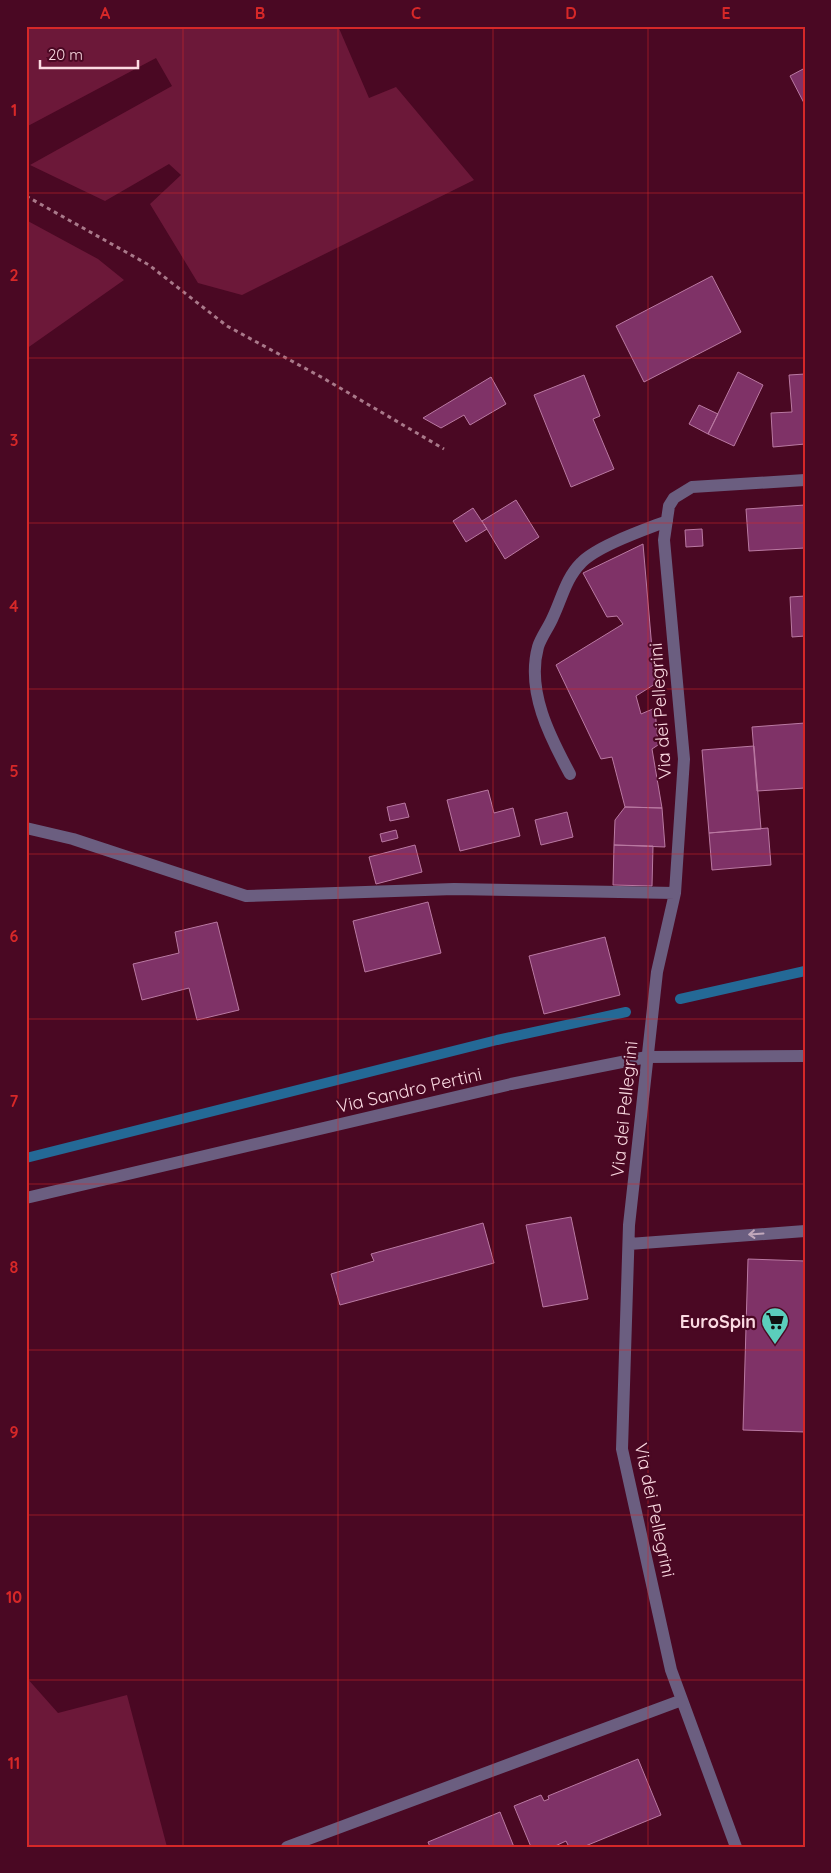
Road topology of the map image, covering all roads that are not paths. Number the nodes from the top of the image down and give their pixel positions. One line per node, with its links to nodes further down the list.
1 (805, 480): 2 (street, Via dei Pellegrini)
2 (666, 520): 3 (street); 5 (street, Via dei Pellegrini)
3 (570, 774)
4 (26, 828): 5 (street)
5 (675, 893): 7 (street, Via dei Pellegrini)
6 (805, 1056): 7 (street, Via Sandro Pertini)
7 (647, 1057): 8 (street, Via Sandro Pertini); 10 (street, Via dei Pellegrini)
8 (26, 1198)
9 (805, 1231): 10 (street, one-way to 10)
10 (629, 1244): 11 (street, Via dei Pellegrini)
11 (682, 1700): 12 (street); 13 (street, Via dei Pellegrini)
12 (287, 1847)
13 (736, 1847)

